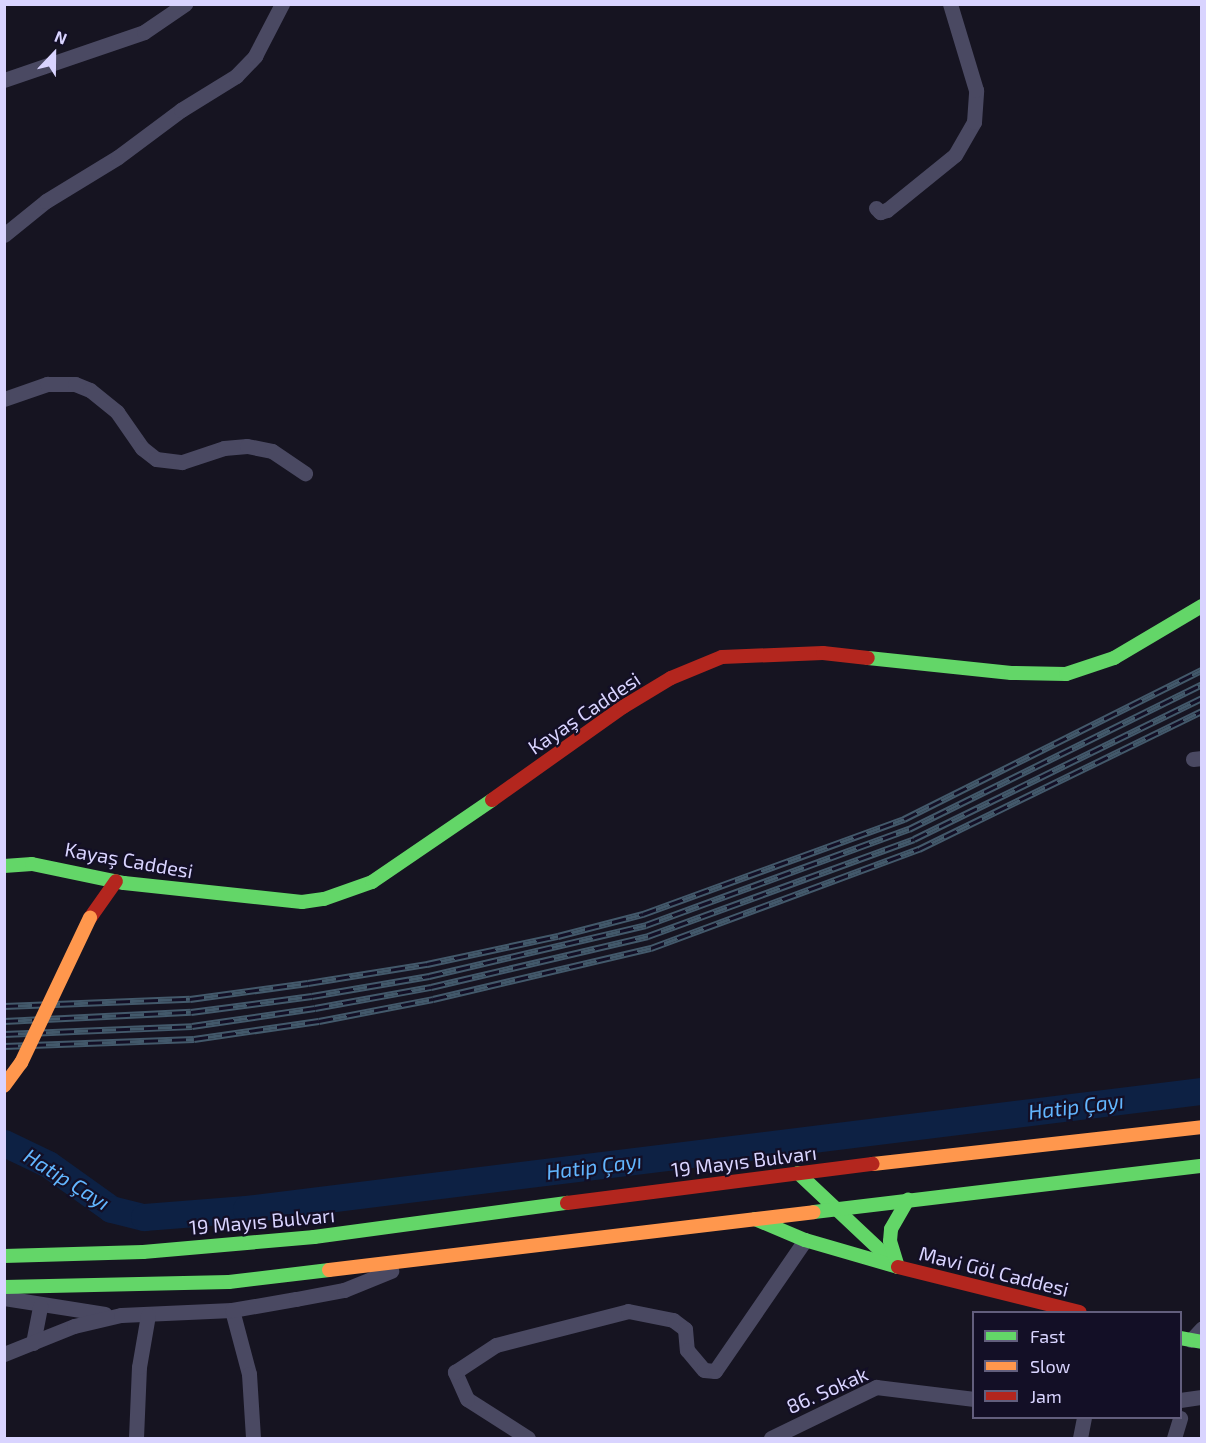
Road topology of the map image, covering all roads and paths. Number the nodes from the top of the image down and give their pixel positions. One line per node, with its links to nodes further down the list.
1 (185, 4): 4 (street)
2 (282, 4): 6 (street)
3 (950, 4): 5 (street)
4 (4, 80)
5 (876, 208)
6 (4, 235)
7 (4, 399): 8 (street)
8 (305, 473)
9 (1202, 606): 11 (main road, Kayaş Caddesi)
10 (4, 866): 11 (main road, Kayaş Caddesi)
11 (116, 881): 12 (main road, bridge)
12 (4, 1086)
13 (1202, 1127): 15 (main road, 19 Mayıs Bulvarı)
14 (1202, 1166): 16 (main road)
15 (798, 1173): 17 (main road); 21 (main road, 19 Mayıs Bulvarı)
16 (908, 1200): 17 (main road); 22 (main road)
17 (838, 1209): 18 (main road); 22 (main road)
18 (751, 1218): 19 (main road, Mavi Göl Caddesi); 20 (main road)
19 (805, 1240): 22 (main road, Mavi Göl Caddesi); 41 (street)
20 (432, 1255): 23 (main road); 26 (street)
21 (4, 1256)
22 (898, 1267): 27 (main road, Mavi Göl Caddesi)
23 (4, 1287)
24 (4, 1298): 25 (street)
25 (40, 1306): 28 (street); 32 (street)
26 (232, 1310): 29 (street); 40 (street)
27 (1076, 1311)
28 (121, 1315): 29 (street); 32 (street)
29 (148, 1315): 39 (street)
30 (1202, 1328): 31 (street)
31 (1191, 1340)
32 (33, 1343): 33 (street)
33 (4, 1354)
34 (1202, 1397): 36 (street)
35 (972, 1399): 42 (street, 86. Sokak)
36 (1183, 1400)
37 (1084, 1419): 43 (street)
38 (1179, 1419): 44 (street)
39 (136, 1438)
40 (253, 1438)
41 (528, 1438)
42 (771, 1438)
43 (1080, 1438)
44 (1174, 1438)

